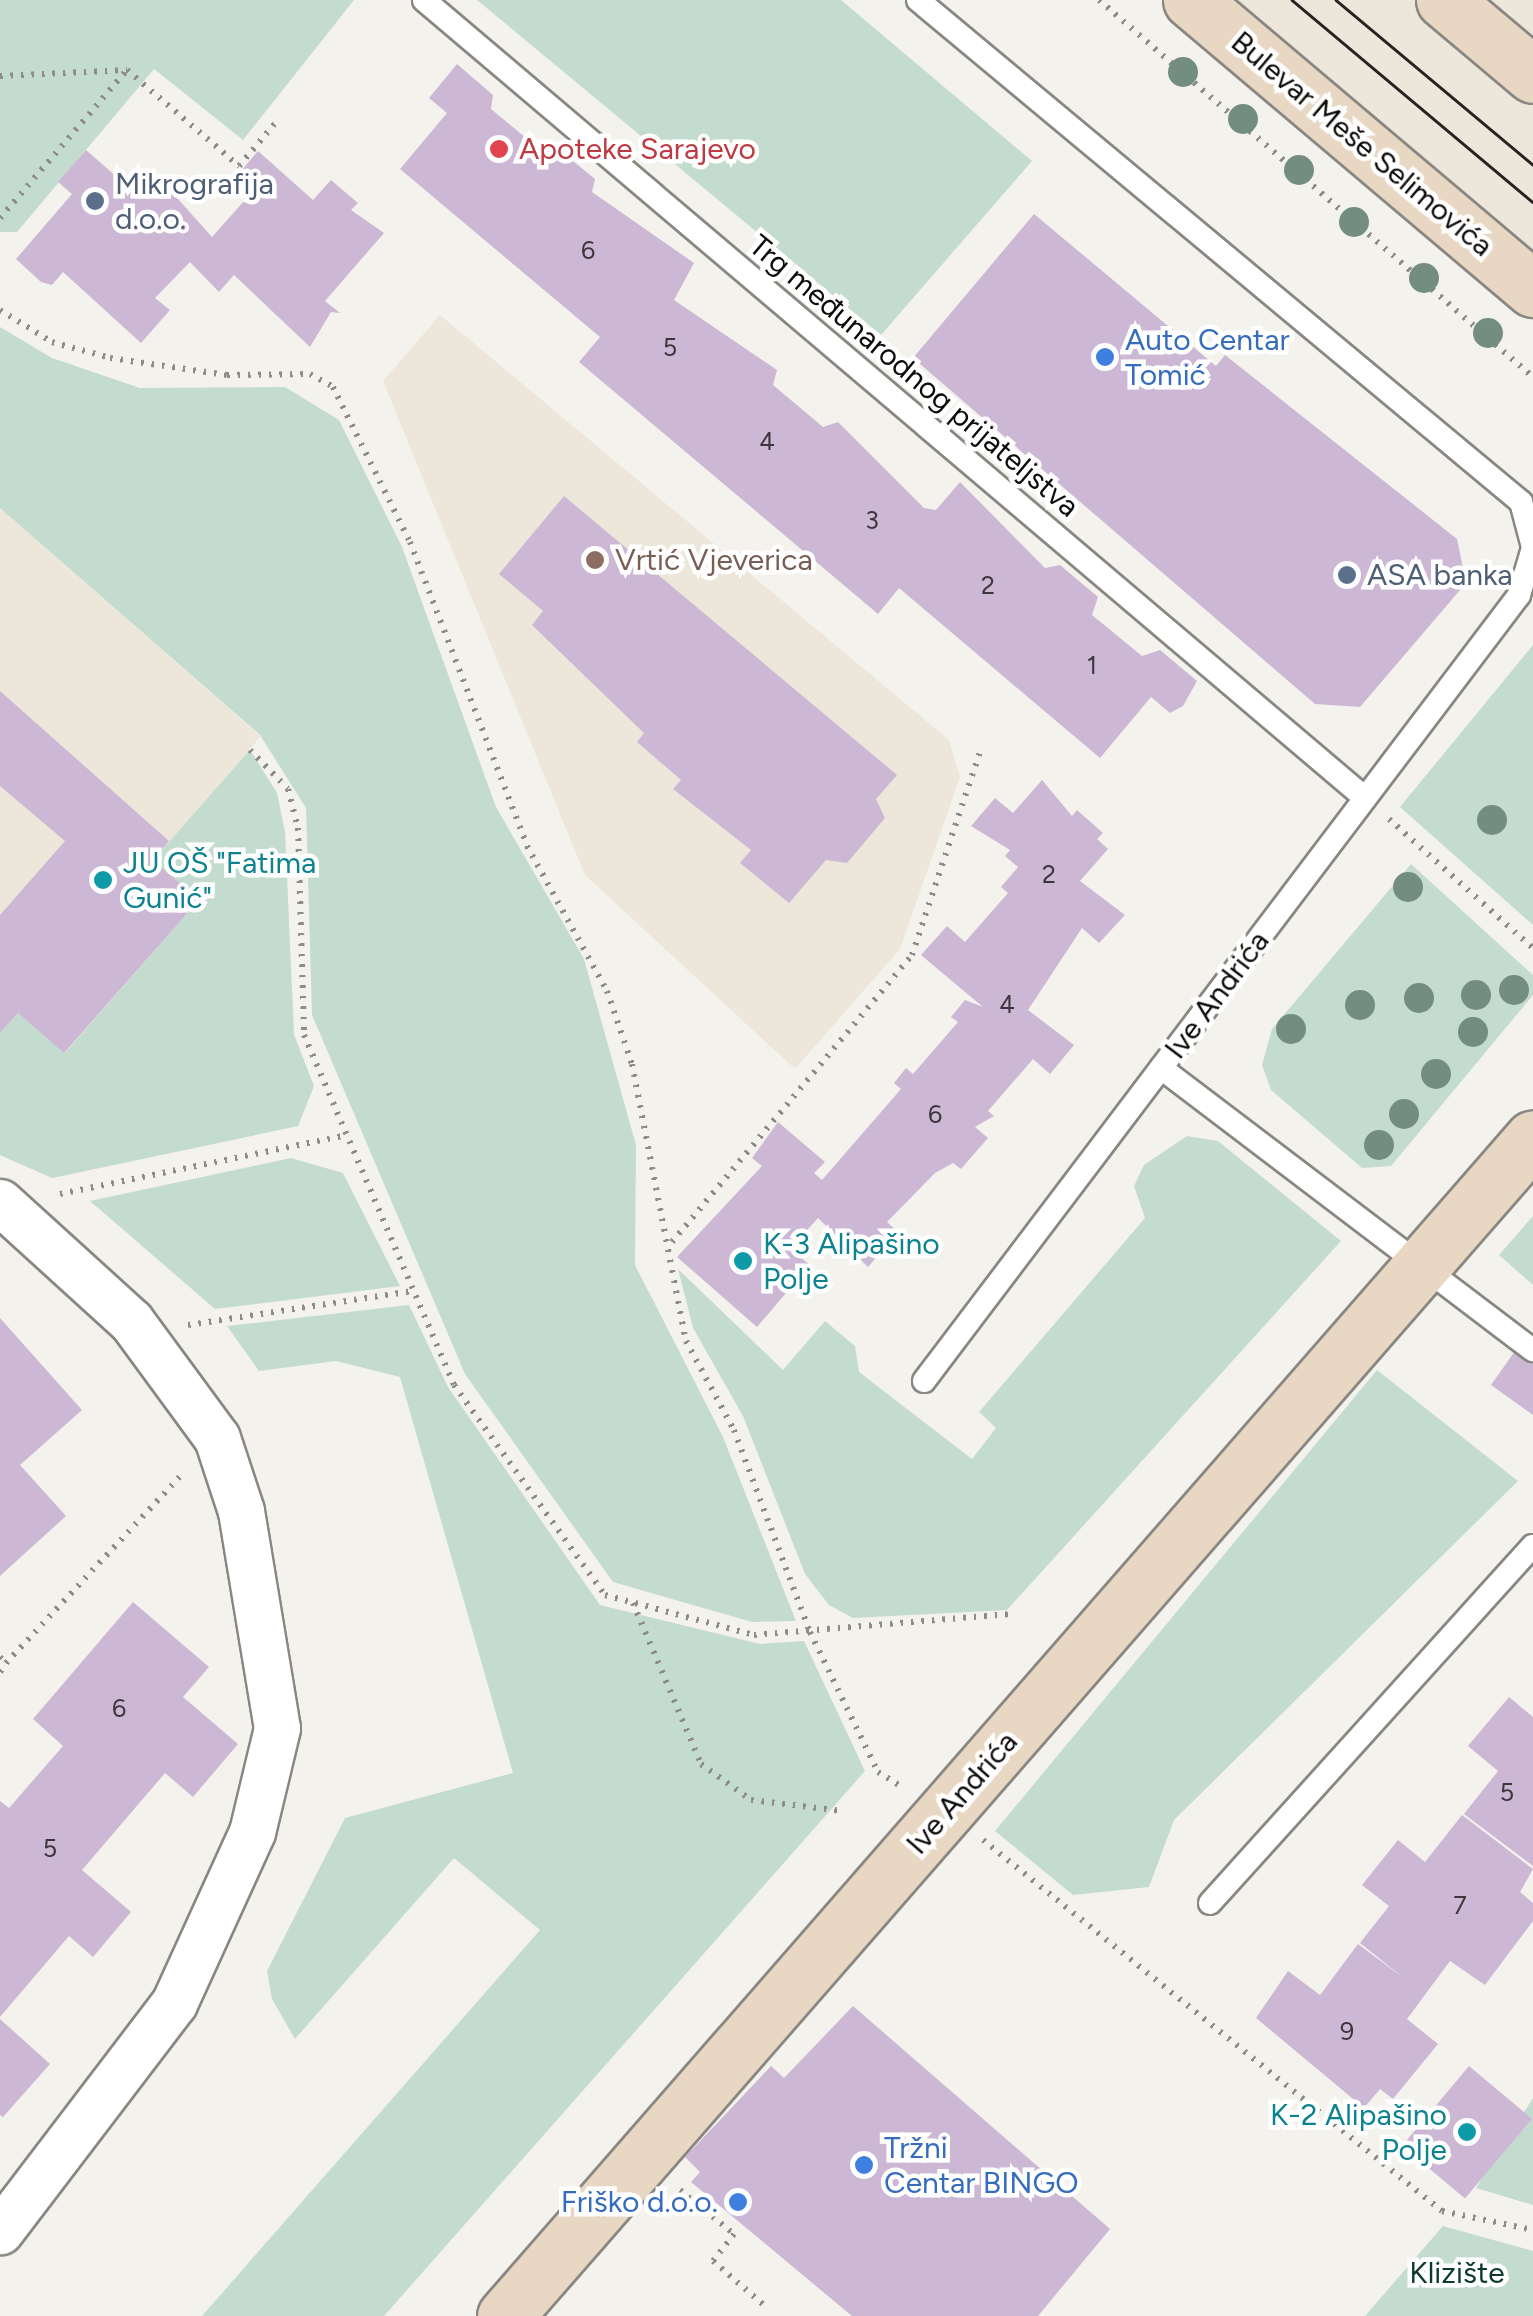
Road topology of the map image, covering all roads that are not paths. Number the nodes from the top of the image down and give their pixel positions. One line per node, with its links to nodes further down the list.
1 (424, 0): 8 (lane, Trg međunarodnog prijateljstva)
2 (918, 0): 7 (lane)
3 (1191, 0): 6 (main road, Bulevar Meše Selimovića)
4 (1444, 0): 5 (main road)
5 (1533, 75)
6 (1533, 289)
7 (1533, 547): 8 (lane)
8 (1365, 798): 9 (lane, Ive Andrića)
9 (1161, 1068): 12 (lane, Ive Andrića); 14 (lane, Ive Andrića)
10 (1533, 1138): 12 (main road, Ive Andrića)
11 (13, 1210): 17 (street)
12 (1419, 1269): 13 (lane, Ive Andrića); 18 (main road, Ive Andrića)
13 (1533, 1350)
14 (924, 1381)
15 (1533, 1546): 16 (lane)
16 (1210, 1902)
17 (0, 2231)
18 (506, 2316)

